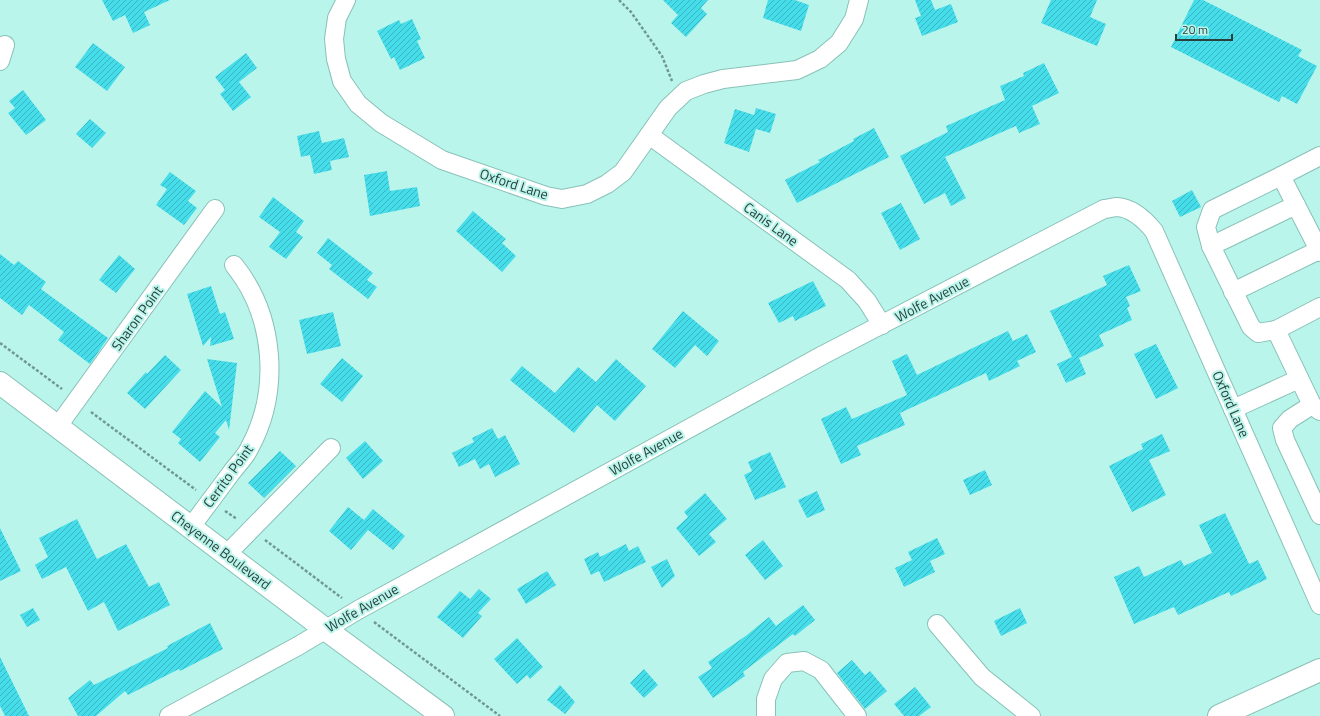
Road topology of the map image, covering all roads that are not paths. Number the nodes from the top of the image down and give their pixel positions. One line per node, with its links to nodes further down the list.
1 (346, 0): 3 (street, Oxford Lane)
2 (860, 0): 3 (street, Oxford Lane)
3 (649, 135): 14 (street, Canis Lane)
4 (1320, 156): 5 (street)
5 (1281, 176): 6 (street); 9 (street)
6 (1296, 205): 9 (street); 10 (street)
7 (215, 210): 20 (street, Sharon Point)
8 (1131, 212): 14 (street, Wolfe Avenue); 19 (street, Oxford Lane)
9 (1211, 246): 12 (street)
10 (1320, 251): 12 (street)
11 (234, 265): 23 (street, Cerrito Point)
12 (1234, 292): 15 (street)
13 (1320, 307): 15 (street)
14 (882, 325): 27 (street, Wolfe Avenue)
15 (1276, 330): 16 (street)
16 (1299, 379): 18 (street); 19 (street)
17 (0, 383): 20 (main road, Cheyenne Boulevard)
18 (1316, 408): 22 (street)
19 (1233, 409): 25 (street, Oxford Lane)
20 (58, 426): 23 (main road, Cheyenne Boulevard)
21 (331, 448): 24 (street)
22 (1320, 515)
23 (191, 527): 24 (main road, Cheyenne Boulevard)
24 (227, 554): 27 (main road, Cheyenne Boulevard)
25 (1320, 605)
26 (937, 624): 33 (street)
27 (326, 629): 29 (street, Wolfe Avenue); 30 (main road, Cheyenne Boulevard)
28 (1320, 670): 34 (main road)
29 (169, 716)
30 (442, 716)
31 (766, 716): 32 (street)
32 (857, 716)
33 (1031, 716)
34 (1219, 716)

